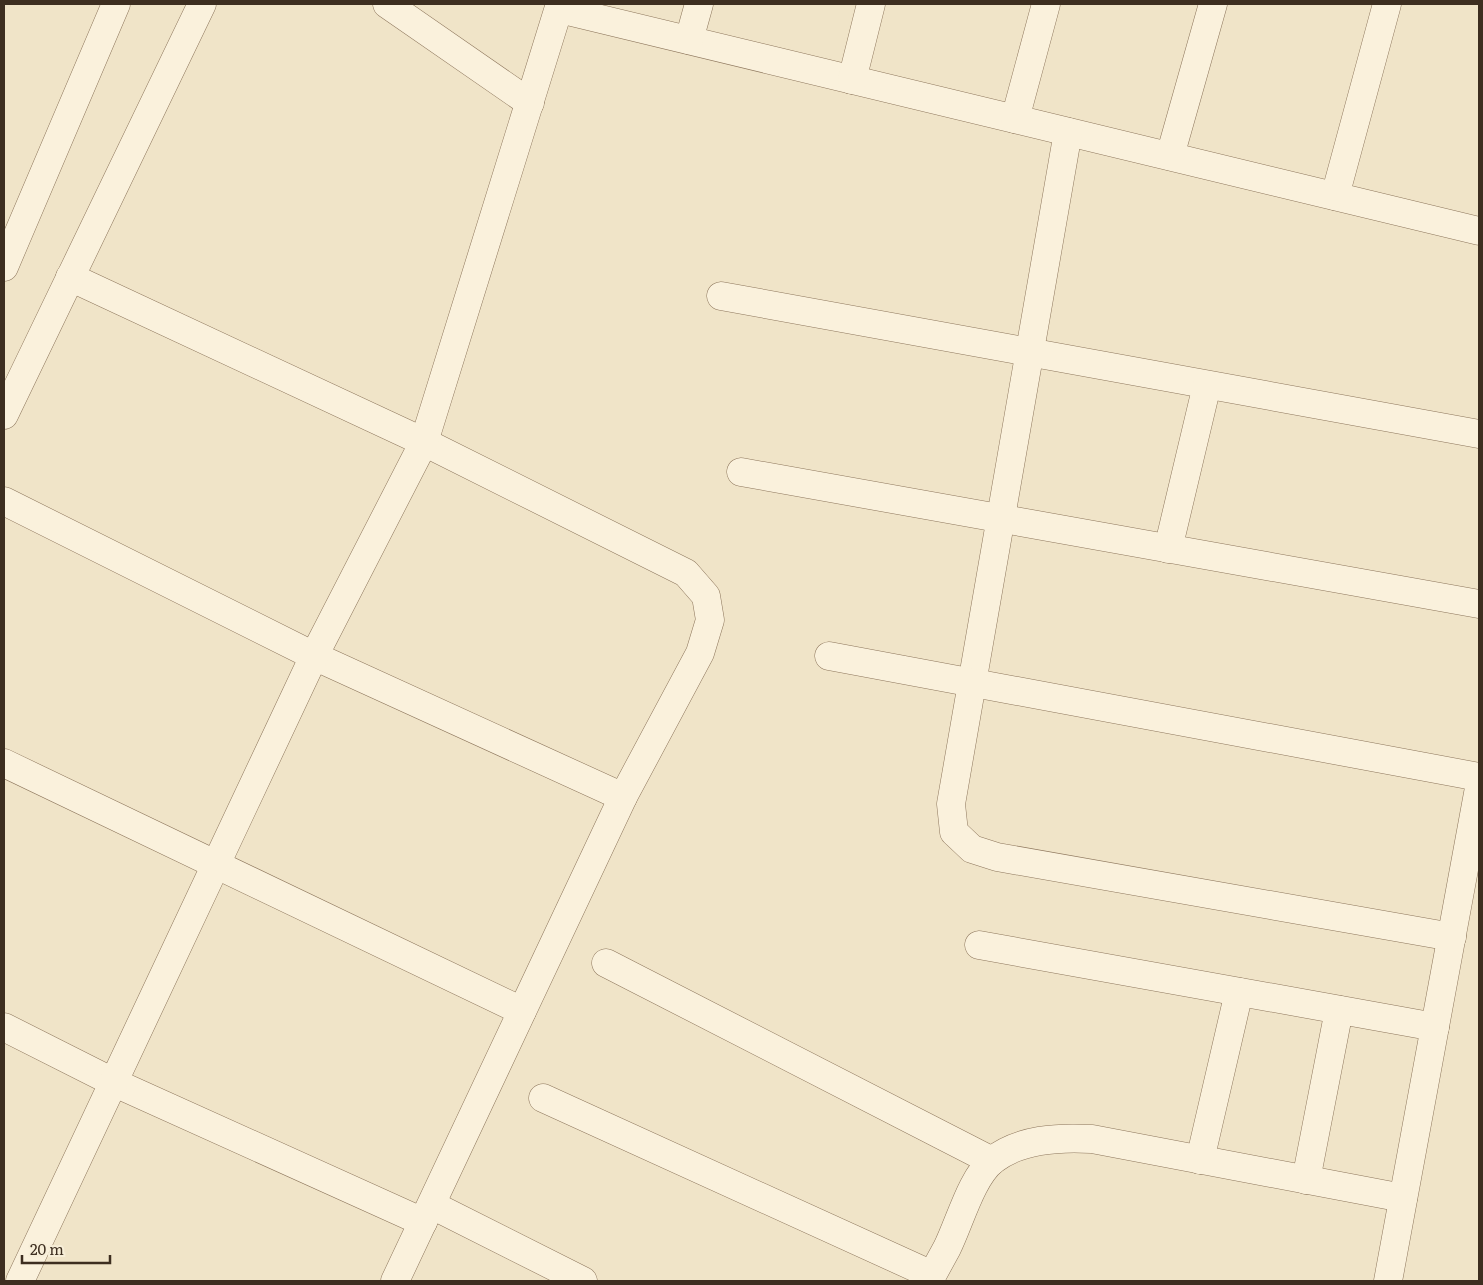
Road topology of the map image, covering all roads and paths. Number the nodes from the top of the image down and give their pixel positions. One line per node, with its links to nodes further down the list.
1 (116, 4): 18 (street)
2 (202, 4): 19 (street)
3 (388, 4): 12 (street)
4 (699, 4): 10 (street)
5 (871, 4): 11 (street)
6 (1046, 4): 13 (street)
7 (1213, 4): 15 (street)
8 (1387, 4): 16 (street)
9 (559, 6): 10 (street); 12 (street)
10 (689, 40): 11 (street)
11 (852, 80): 13 (street)
12 (530, 103): 25 (street)
13 (1015, 119): 14 (street)
14 (1068, 132): 15 (street); 21 (street)
15 (1170, 156): 16 (street)
16 (1335, 196): 17 (street)
17 (1479, 231)
18 (4, 267)
19 (70, 277): 23 (street); 25 (street)
20 (721, 296): 21 (street)
21 (1030, 352): 22 (street); 28 (street)
22 (1207, 385): 24 (street); 29 (street)
23 (4, 415)
24 (1479, 434)
25 (424, 442): 31 (street); 37 (street)
26 (741, 472): 28 (street)
27 (4, 501): 31 (street)
28 (1001, 519): 29 (street); 33 (street)
29 (1168, 549): 30 (street)
30 (1479, 604)
31 (314, 656): 37 (street); 38 (street)
32 (829, 656): 33 (street)
33 (972, 683): 35 (street); 39 (street)
34 (4, 763): 38 (street)
35 (1479, 777)
36 (1479, 788): 39 (street)
37 (623, 796): 43 (street)
38 (214, 865): 43 (street); 47 (street)
39 (1452, 937): 46 (street)
40 (978, 945): 42 (street)
41 (606, 963): 50 (street)
42 (1239, 992): 44 (street); 49 (street)
43 (522, 1010): 53 (street)
44 (1339, 1010): 46 (street); 51 (street)
45 (4, 1027): 47 (street)
46 (1435, 1027): 52 (street)
47 (114, 1083): 53 (street); 57 (street)
48 (543, 1098): 55 (street)
49 (1200, 1160): 50 (street); 51 (street)
50 (992, 1161): 55 (street)
51 (1306, 1180): 52 (street)
52 (1403, 1198): 60 (street)
53 (427, 1214): 58 (street); 59 (street)
54 (4, 1277): 56 (street)
55 (931, 1278)
56 (13, 1281)
57 (20, 1281)
58 (395, 1281)
59 (583, 1281)
60 (1388, 1281)

